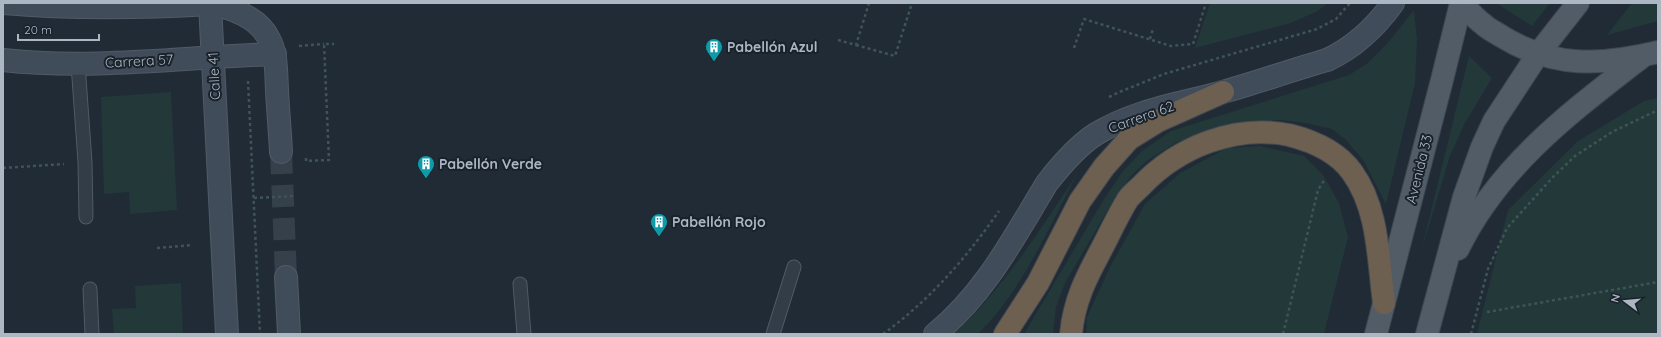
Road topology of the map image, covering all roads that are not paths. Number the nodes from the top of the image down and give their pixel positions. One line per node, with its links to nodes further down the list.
1 (3, 3): 5 (street)
2 (1393, 3): 12 (street, Carrera 62)
3 (1461, 3): 7 (main road); 20 (main road, Avenida 33)
4 (1578, 3): 7 (main road)
5 (210, 4): 6 (street); 9 (street, Calle 41)
6 (275, 54): 9 (street, Carrera 57); 13 (street)
7 (1538, 54): 8 (main road); 19 (main road)
8 (1650, 54): 19 (main road)
9 (214, 57): 11 (street, Carrera 57); 22 (street, Calle 41)
10 (3, 60): 11 (street, Carrera 57)
11 (78, 64): 14 (lane)
12 (1223, 92): 26 (street, Carrera 62); 27 (highway)
13 (281, 152)
14 (86, 217)
15 (794, 267): 25 (lane)
16 (286, 277): 23 (street)
17 (520, 284): 24 (lane)
18 (90, 289): 21 (lane)
19 (1438, 290): 30 (main road)
20 (1384, 303): 28 (highway); 29 (main road, Avenida 33)
21 (92, 334)
22 (227, 334)
23 (289, 334)
24 (524, 334)
25 (773, 334)
26 (935, 334)
27 (1005, 334)
28 (1071, 334)
29 (1376, 334)
30 (1427, 334)

